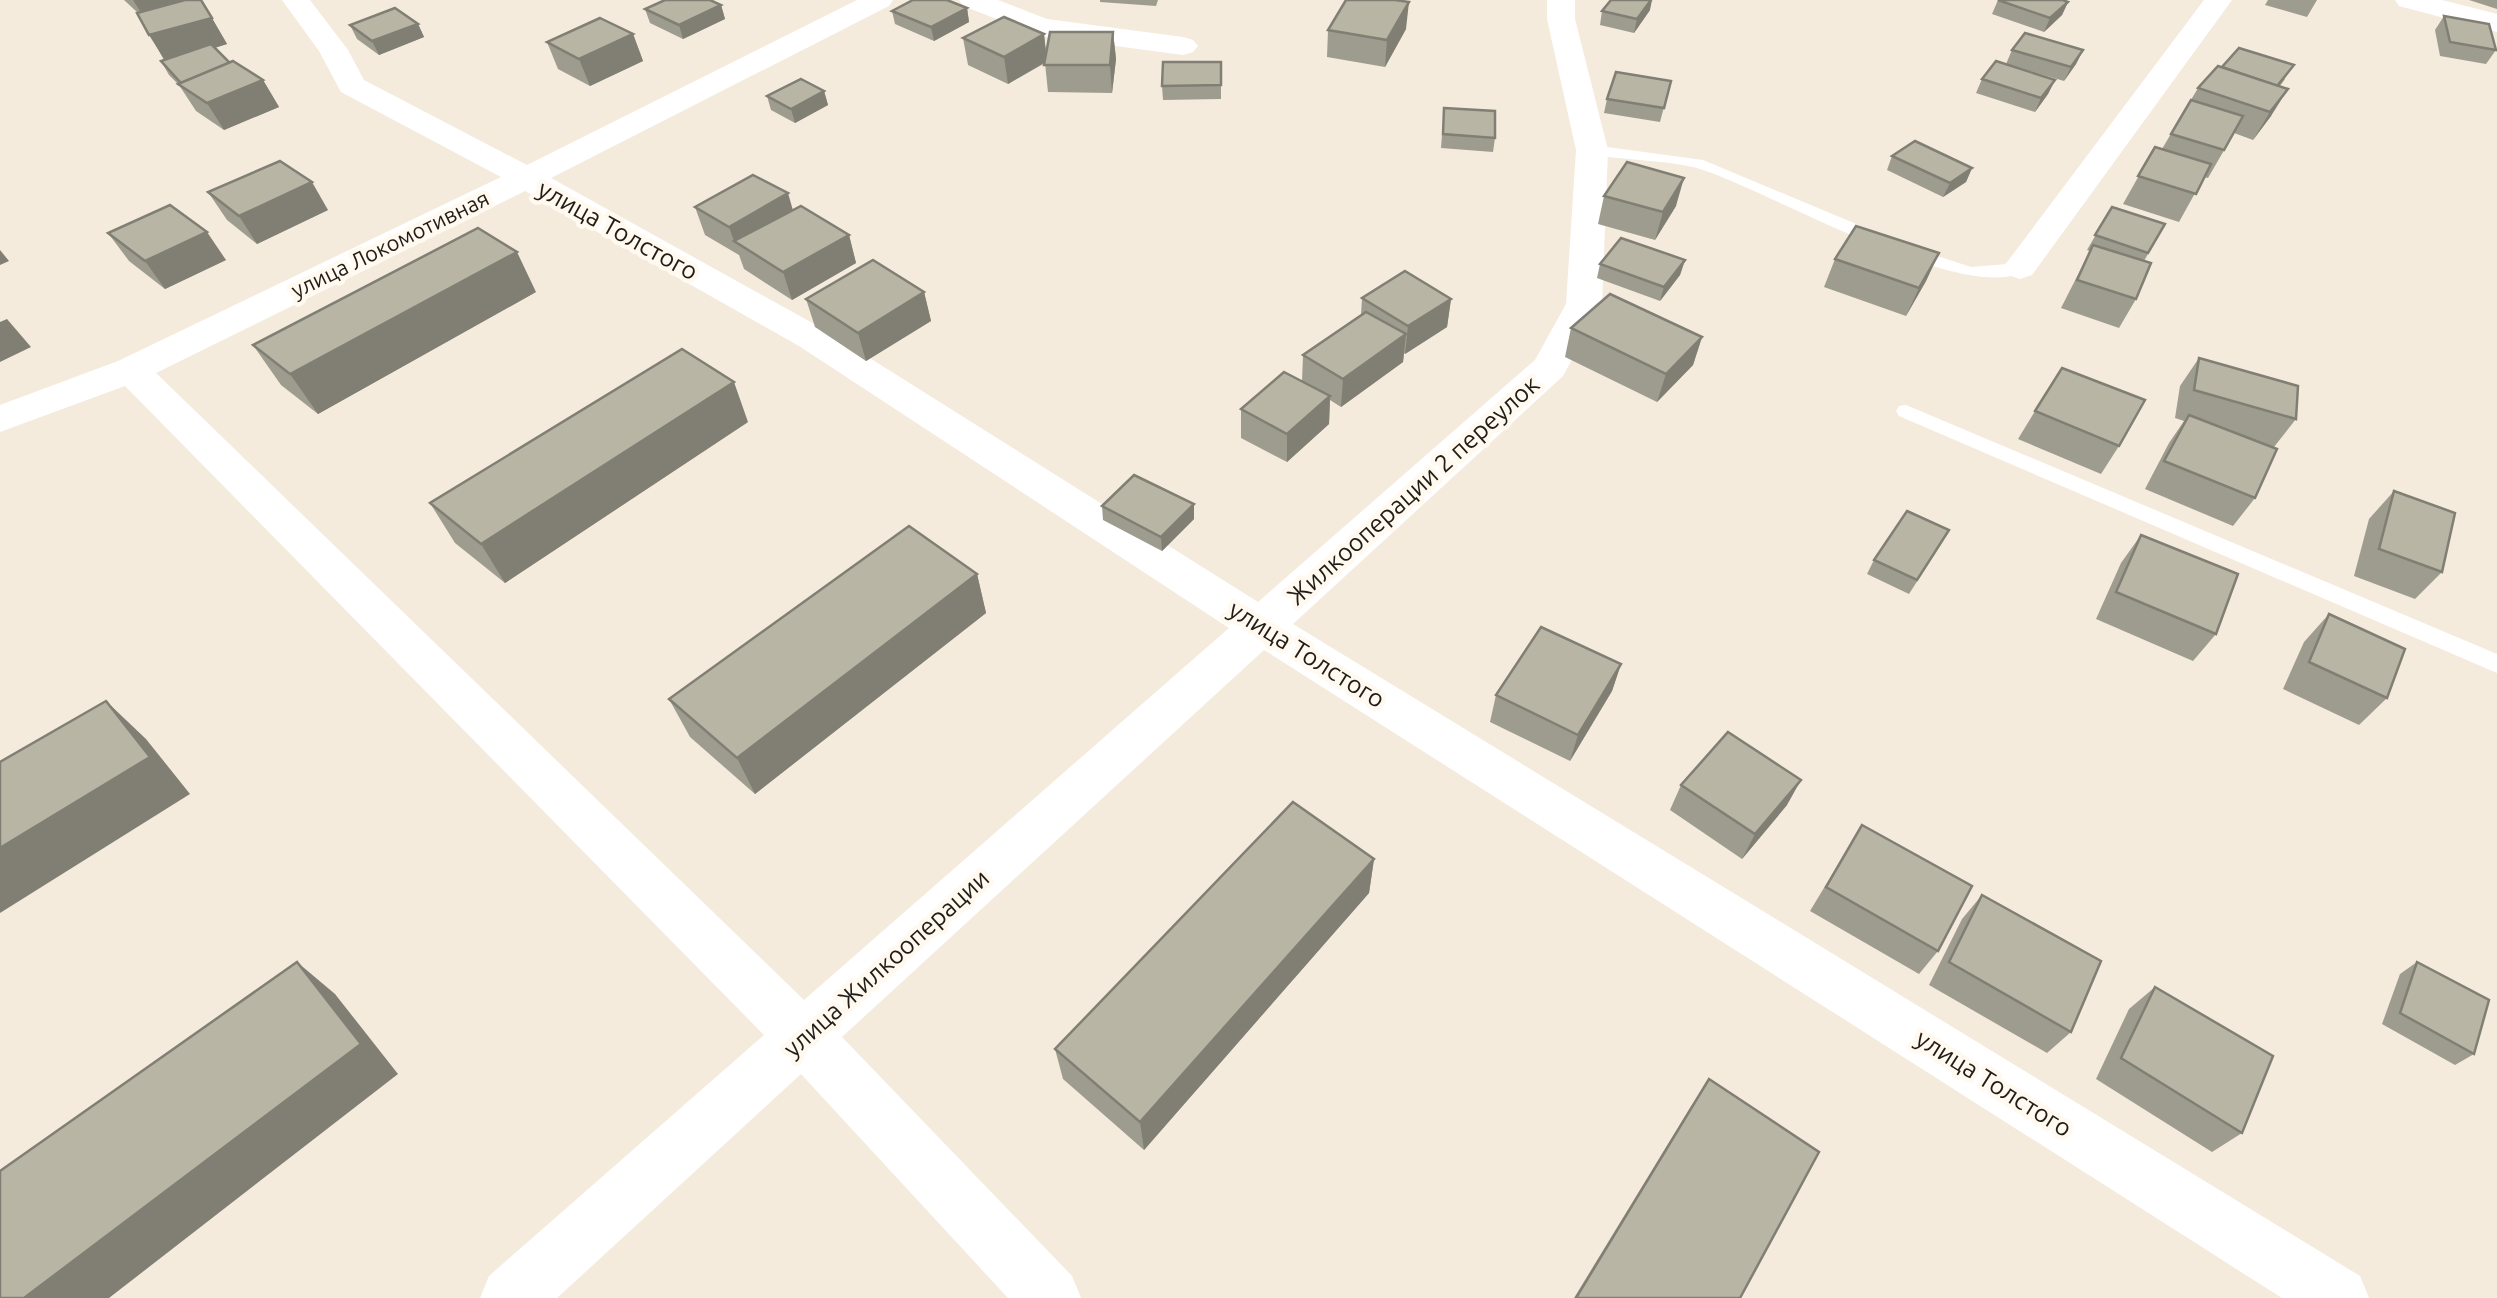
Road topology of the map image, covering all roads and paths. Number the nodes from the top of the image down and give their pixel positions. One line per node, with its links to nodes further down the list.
1 (296, 0): 10 (street, улица Толстого)
2 (880, 0): 10 (street, улица Локомотивная)
3 (972, 0): 8 (street)
4 (1561, 0): 9 (street, Жилкооперации 2 переулок)
5 (2218, 0): 11 (street)
6 (2410, 0): 7 (street)
7 (2497, 23)
8 (1183, 46)
9 (1592, 150): 11 (lane); 15 (street, Жилкооперации 2 переулок)
10 (526, 178): 12 (street, улица Локомотивная); 15 (street, улица Толстого)
11 (2020, 268)
12 (131, 370): 14 (street, улица Локомотивная); 17 (street)
13 (1906, 412): 16 (lane)
14 (0, 420)
15 (1261, 626): 17 (street, улица Жилкооперации); 20 (street, улица Толстого)
16 (2497, 664)
17 (804, 1036): 18 (street, улица Жилкооперации); 19 (street)
18 (510, 1298)
19 (1050, 1298)
20 (2338, 1298)

